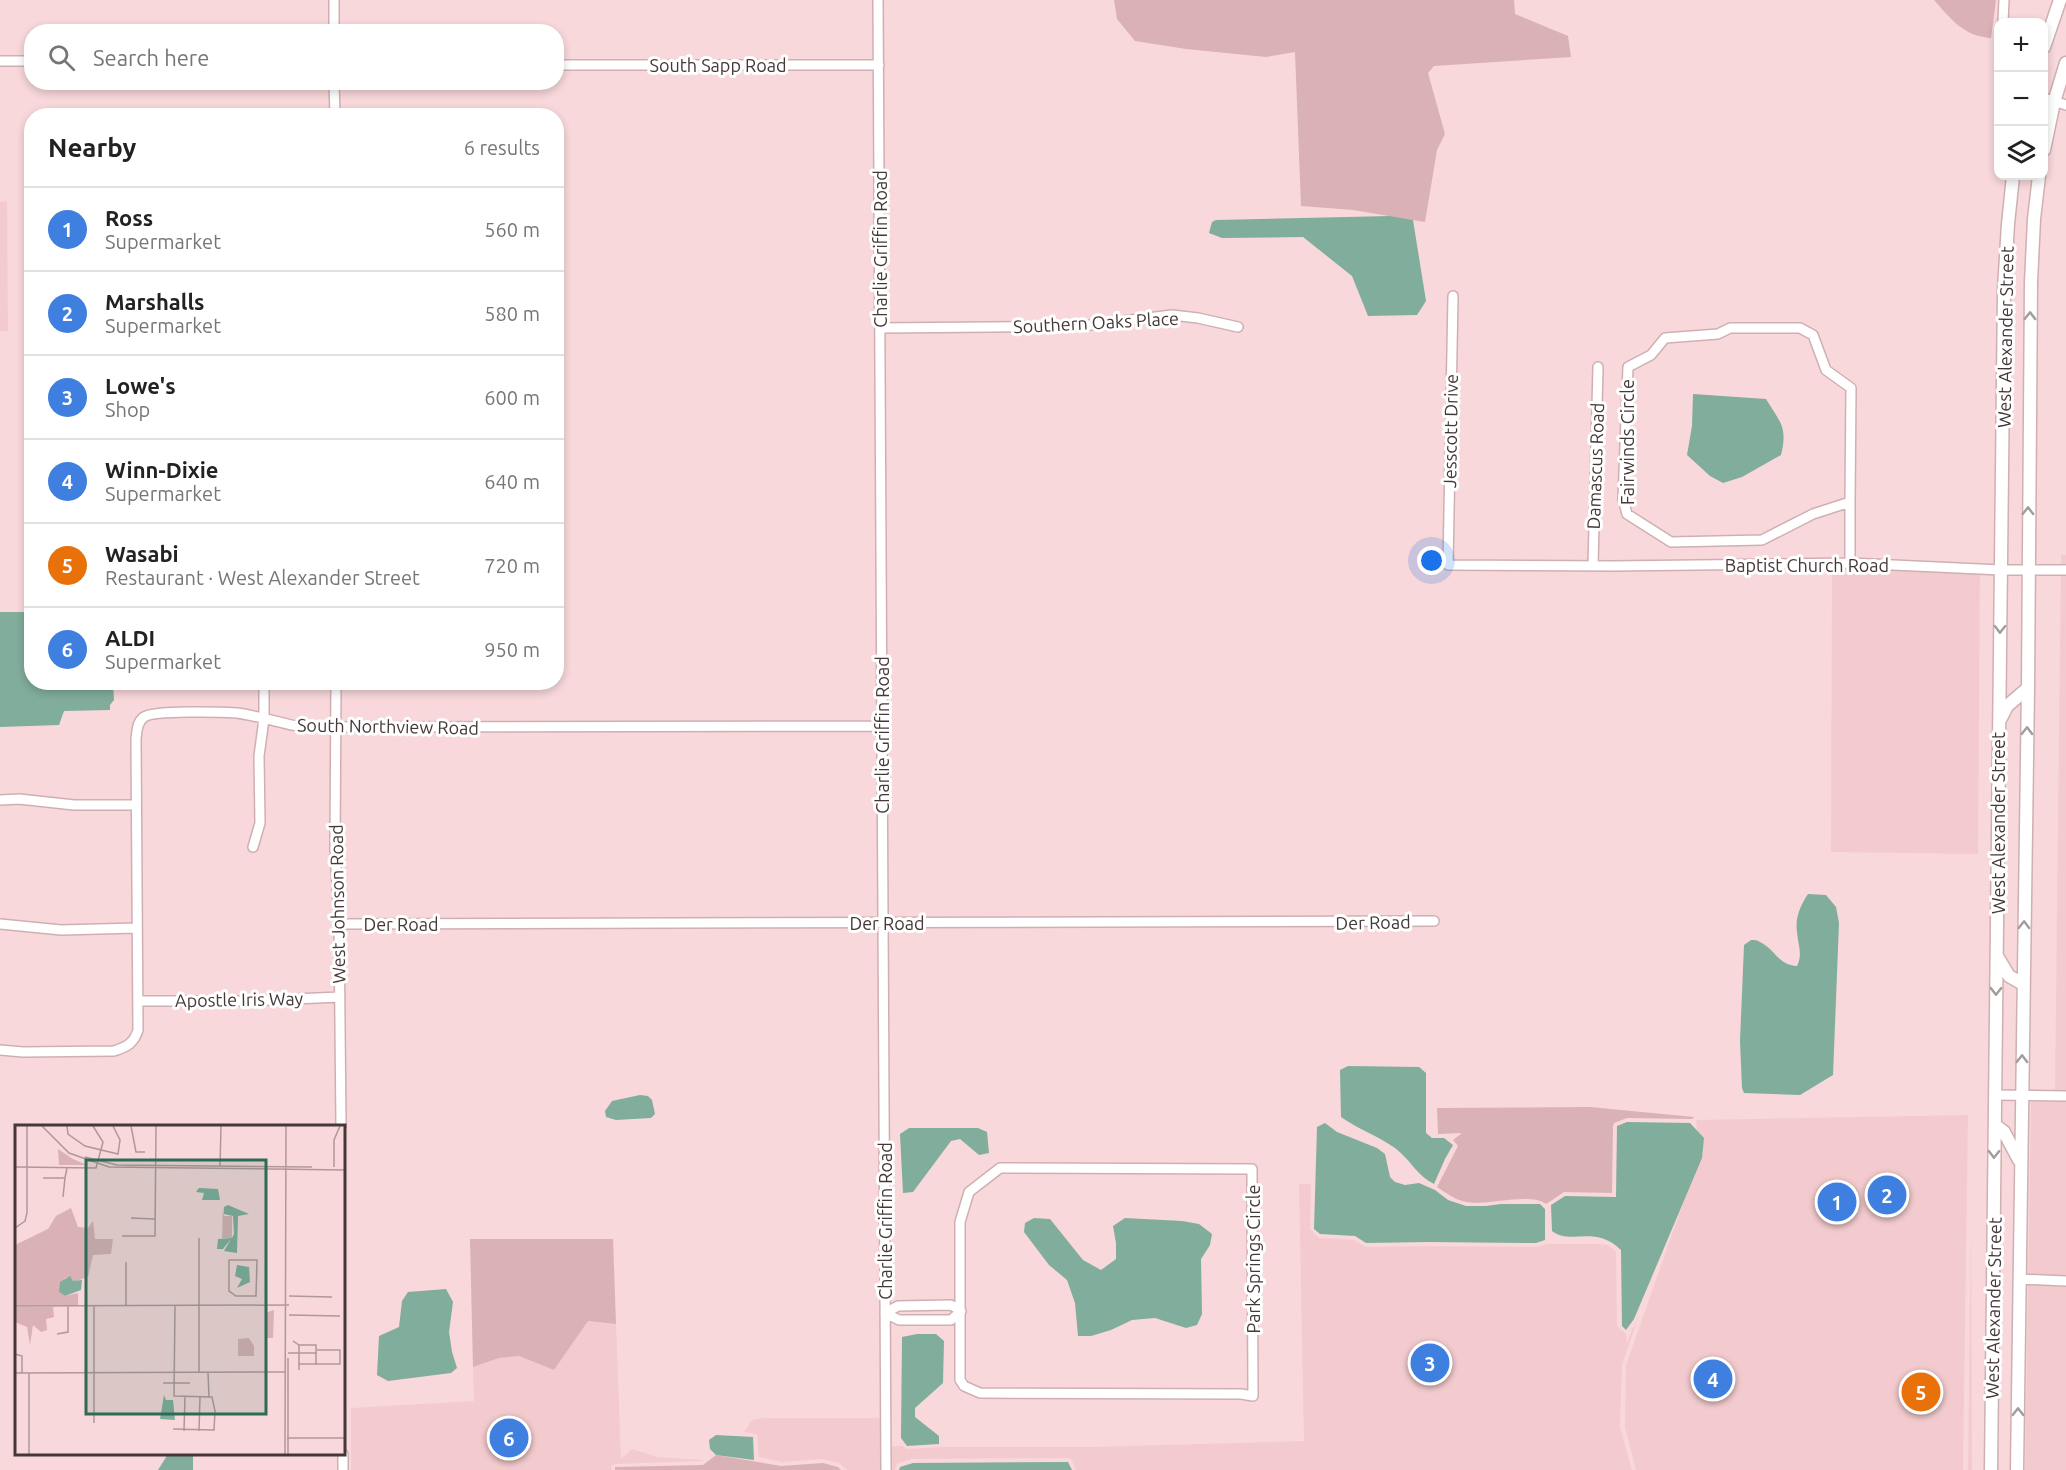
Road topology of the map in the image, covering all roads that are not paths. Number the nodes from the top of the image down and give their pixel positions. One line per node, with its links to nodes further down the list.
1 (334, 0): 6 (street)
2 (878, 0): 12 (street, Charlie Griffin Road)
3 (2004, 0): 5 (street)
4 (2060, 0): 7 (main road)
5 (2003, 18)
6 (334, 24)
7 (2048, 33)
8 (0, 61): 9 (street)
9 (24, 61)
10 (2066, 63): 14 (main road)
11 (564, 65): 12 (street, South Sapp Road)
12 (879, 65): 21 (street, Charlie Griffin Road)
13 (334, 90): 15 (street)
14 (2055, 101): 16 (main road)
15 (335, 108)
16 (2048, 130)
17 (2013, 180): 27 (main road, West Alexander Street)
18 (2039, 180): 28 (main road, West Alexander Street, one-way to 18)
19 (1453, 296): 25 (street, Jesscott Drive)
20 (1238, 327): 21 (street, Southern Oaks Place)
21 (880, 328): 35 (street, Charlie Griffin Road)
22 (1598, 367): 26 (street, Damascus Road)
23 (1850, 502): 23 (street, Fairwinds Circle); 24 (street, Fairwinds Circle)
24 (1850, 563): 26 (street, Baptist Church Road); 27 (street, Baptist Church Road)
25 (1448, 565): 26 (street, Baptist Church Road)
26 (1593, 565)
27 (2001, 570): 28 (street, Baptist Church Road); 34 (main road, West Alexander Street, one-way to 34)
28 (2027, 570): 29 (street, Baptist Church Road); 30 (main road, West Alexander Street)
29 (2066, 570)
30 (2028, 688): 34 (main road); 46 (main road, West Alexander Street, one-way to 30)
31 (264, 690): 33 (street)
32 (336, 690): 36 (street, West Johnson Road)
33 (264, 719): 36 (street, South Northview Road); 38 (street, South Northview Road); 39 (street)
34 (1998, 722): 45 (main road, West Alexander Street)
35 (882, 726): 36 (street, South Northview Road); 41 (street, Charlie Griffin Road)
36 (335, 728): 43 (street, West Johnson Road)
37 (0, 800): 38 (street)
38 (136, 805): 44 (street, South Northview Road)
39 (254, 847)
40 (1434, 921): 41 (street, Der Road)
41 (883, 923): 43 (street, Der Road); 59 (street, Charlie Griffin Road)
42 (0, 924): 44 (street)
43 (339, 924): 47 (street, West Johnson Road)
44 (138, 928): 48 (street, South Northview Road)
45 (1996, 955): 46 (main road); 50 (main road, West Alexander Street, one-way to 50)
46 (2023, 984): 51 (main road, West Alexander Street, one-way to 46)
47 (340, 997): 48 (street, Apostle Iris Way); 53 (street, West Johnson Road)
48 (138, 1001): 49 (street, South Northview Road)
49 (0, 1050)
50 (1995, 1095): 51 (street); 54 (main road, West Alexander Street)
51 (2021, 1096): 52 (street); 55 (main road, West Alexander Street)
52 (2066, 1096)
53 (341, 1125)
54 (1995, 1125): 55 (main road); 61 (main road, West Alexander Street, one-way to 61)
55 (2020, 1163): 56 (main road, West Alexander Street)
56 (2019, 1279): 57 (street); 62 (main road, West Alexander Street, one-way to 56)
57 (2066, 1281)
58 (961, 1311): 58 (street, Park Springs Circle); 59 (street); 59 (street)
59 (885, 1313): 60 (street, Charlie Griffin Road)
60 (886, 1470)
61 (1991, 1470)
62 (2017, 1470)

